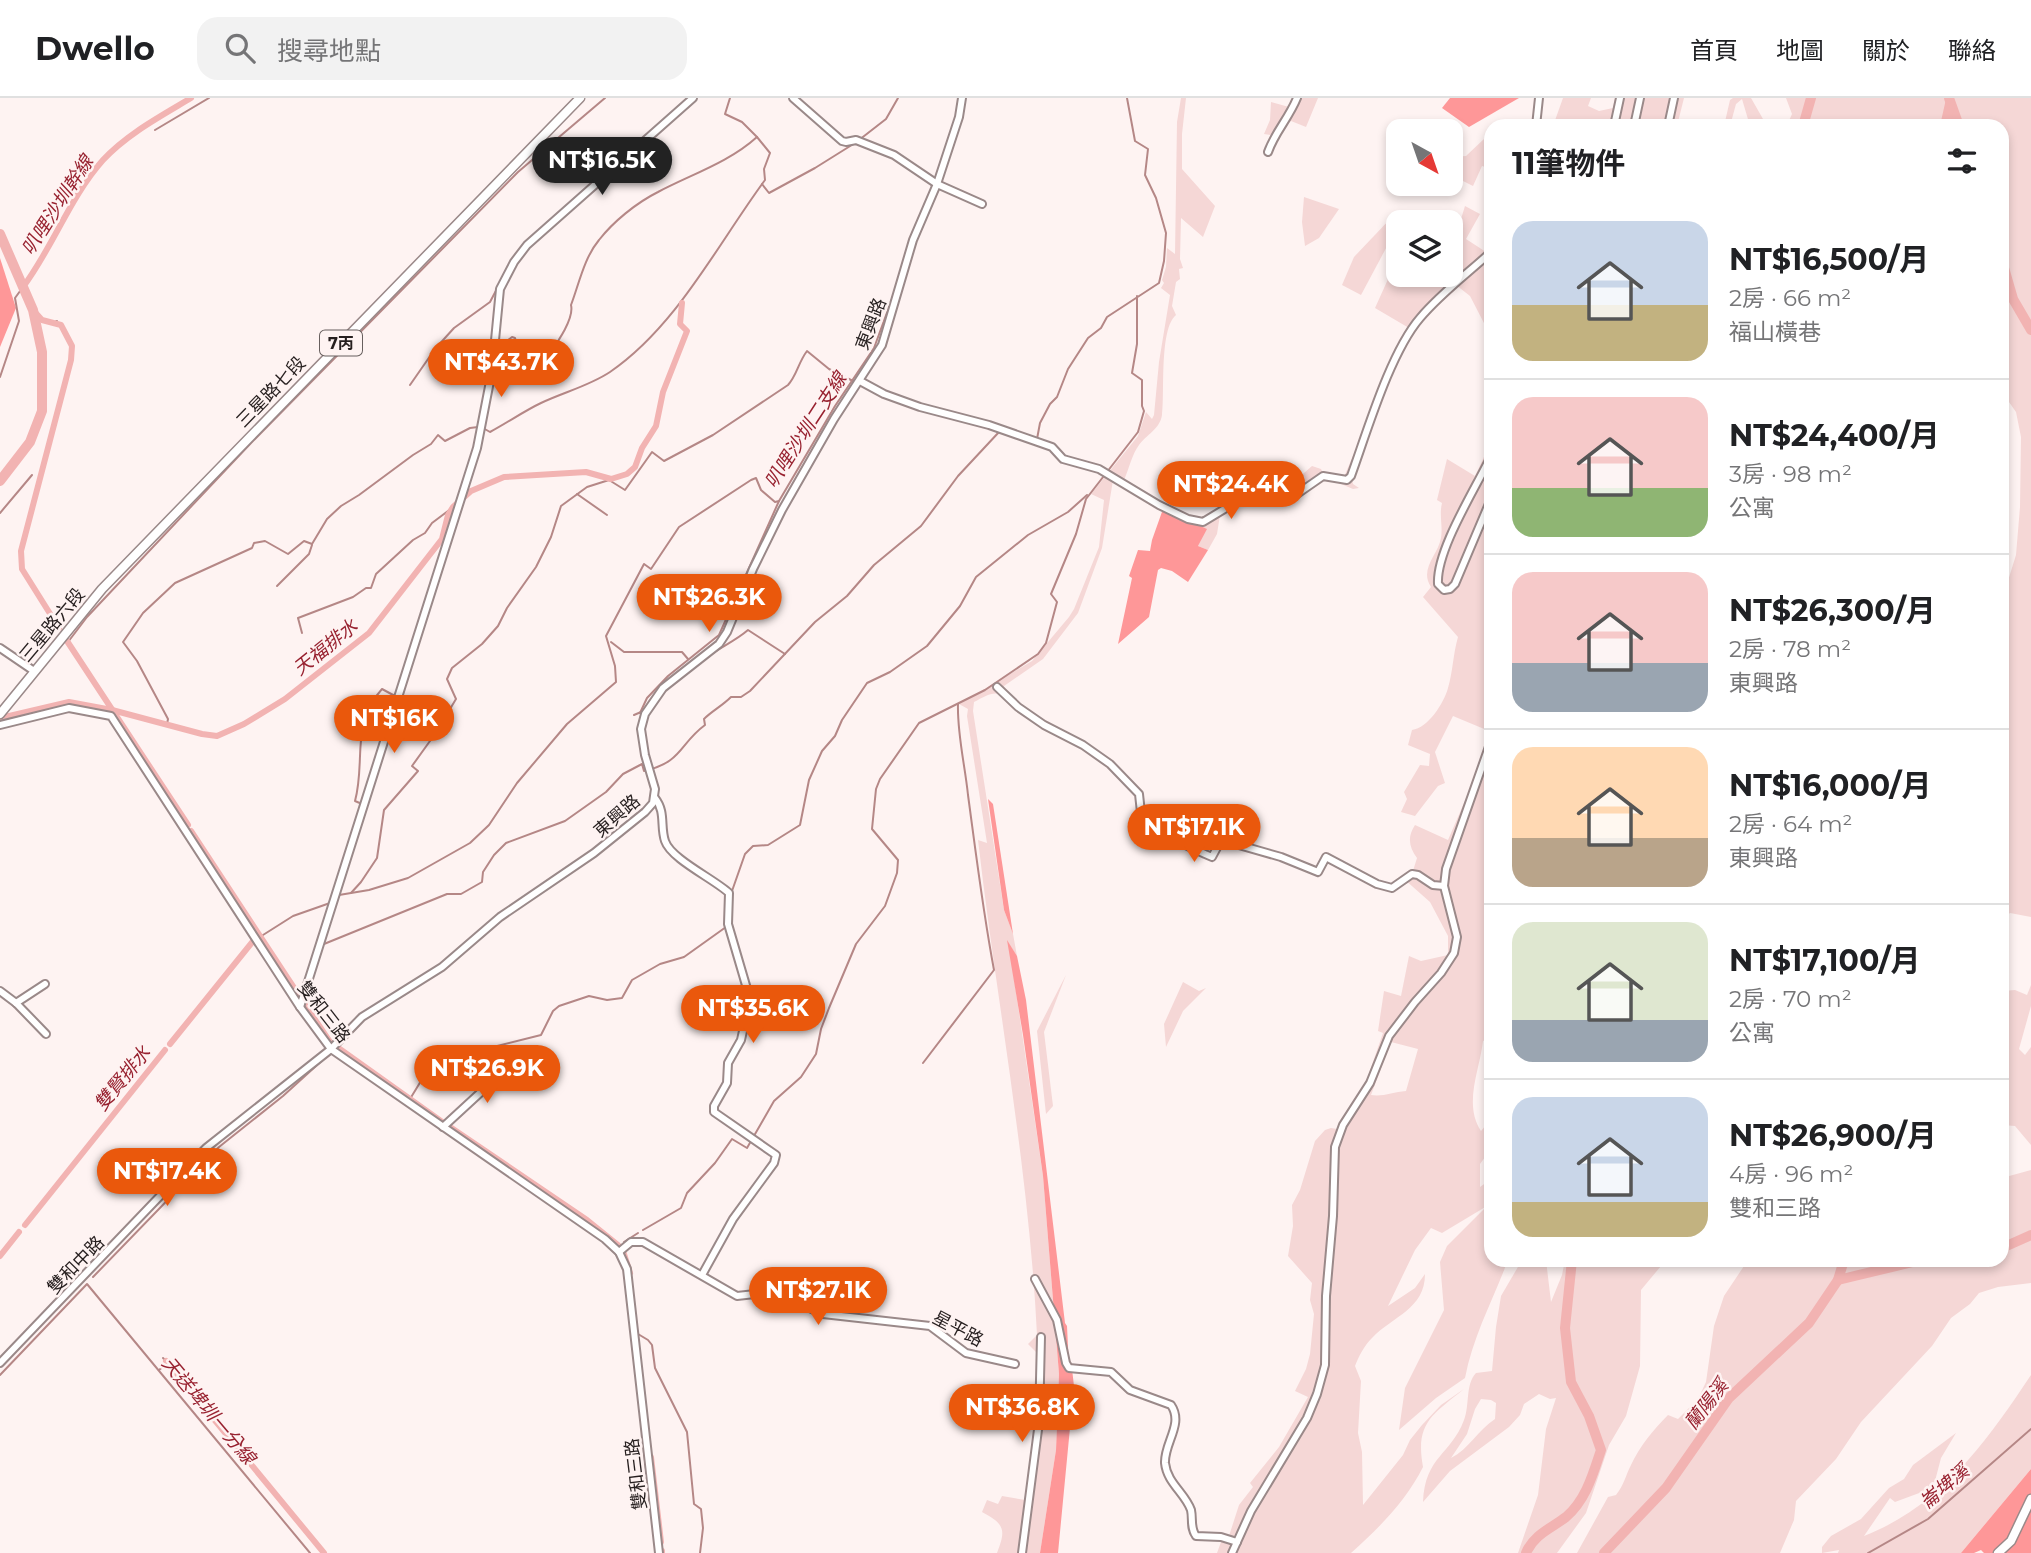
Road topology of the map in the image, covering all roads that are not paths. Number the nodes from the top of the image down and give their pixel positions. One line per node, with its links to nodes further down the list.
1 (580, 98): 21 (main road, 三星路七段 / 7丙)
2 (693, 98): 32 (street)
3 (793, 98): 15 (street)
4 (962, 98): 15 (street, 東興路)
5 (1297, 98): 14 (street)
6 (1539, 98): 10 (street)
7 (1620, 98): 11 (street)
8 (1640, 98): 12 (street)
9 (1674, 98): 13 (street)
10 (1537, 119)
11 (1616, 119)
12 (1636, 119)
13 (1670, 119)
14 (1268, 152)
15 (937, 184): 16 (street); 18 (street, 東興路)
16 (982, 204)
17 (1484, 258): 18 (street)
18 (860, 382): 28 (street, 東興路)
19 (1484, 470): 20 (street)
20 (1484, 516)
21 (102, 589): 23 (main road, 三星路六段 / 7丙)
22 (0, 648): 23 (street)
23 (34, 671): 25 (main road, 三星路六段 / 7丙)
24 (997, 687): 29 (street)
25 (0, 714)
26 (0, 725): 32 (street, 雙和三路)
27 (1484, 763): 29 (street)
28 (655, 798): 35 (street, 東興路); 39 (street)
29 (1444, 886): 45 (street)
30 (45, 984): 33 (street)
31 (0, 991): 33 (street)
32 (302, 1001): 35 (street, 雙和三路)
33 (16, 1003): 34 (street)
34 (46, 1034)
35 (334, 1045): 37 (street, 雙和三路); 42 (street, 雙和中路)
36 (506, 1069): 37 (street)
37 (446, 1124): 38 (street, 雙和三路)
38 (621, 1250): 39 (street, 星平路); 46 (street, 雙和三路)
39 (702, 1275): 43 (street, 星平路)
40 (1035, 1279): 45 (street)
41 (1041, 1337): 47 (street)
42 (0, 1363)
43 (1015, 1364)
44 (2031, 1499): 49 (main road)
45 (1237, 1542): 48 (street)
46 (659, 1553)
47 (1022, 1553)
48 (1232, 1553)
49 (1998, 1553)

